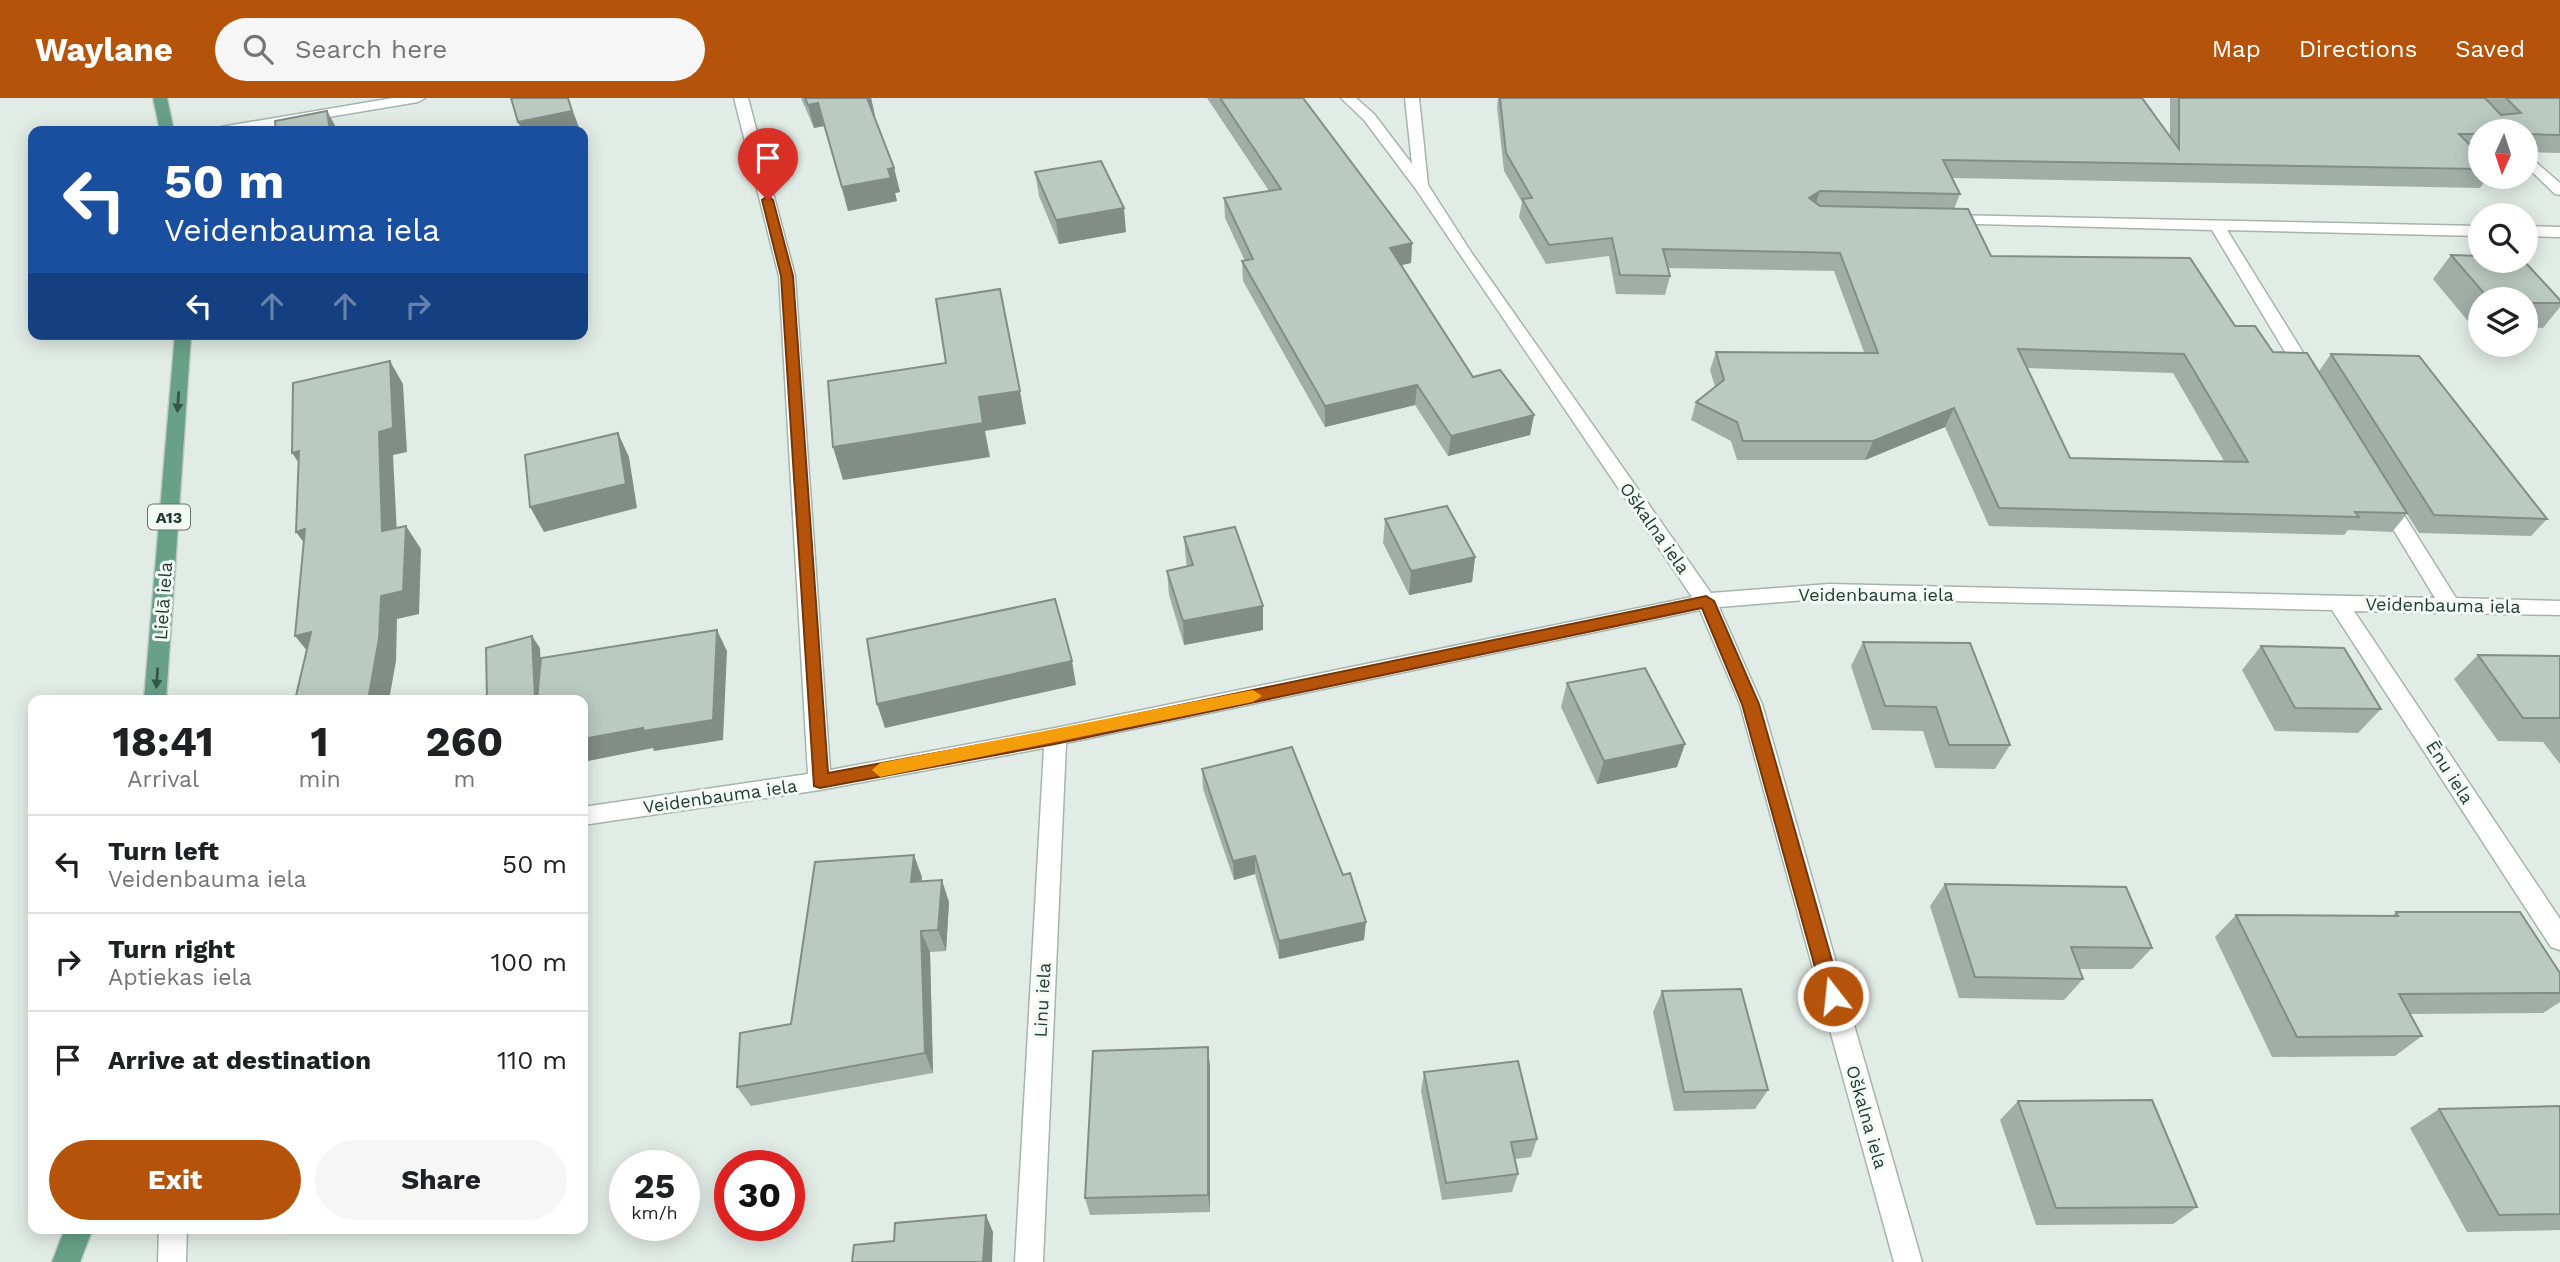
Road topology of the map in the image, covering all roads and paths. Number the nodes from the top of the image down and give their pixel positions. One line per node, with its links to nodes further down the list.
1 (160, 98): 6 (main road)
2 (418, 98): 7 (street)
3 (741, 98): 25 (street)
4 (1348, 98): 9 (street, Oškalna iela)
5 (1412, 98): 9 (street)
6 (166, 126)
7 (252, 126)
8 (2538, 170): 10 (street)
9 (1421, 186): 19 (street, Oškalna iela)
10 (2560, 191)
11 (1925, 220): 12 (street)
12 (2217, 228): 13 (street); 17 (street)
13 (2468, 231)
14 (2538, 232): 15 (street)
15 (2560, 232)
16 (183, 340): 23 (main road, Lielā iela / A13, one-way to 23)
17 (2319, 392)
18 (2376, 486): 21 (street)
19 (1706, 601): 20 (street, Veidenbauma iela); 24 (street, Veidenbauma iela); 33 (street, Oškalna iela)
20 (2339, 604): 21 (street, Veidenbauma iela); 27 (street, Ēnu iela)
21 (2449, 604): 22 (street, Veidenbauma iela)
22 (2560, 608)
23 (155, 695)
24 (1055, 737): 25 (street, Veidenbauma iela); 32 (street, Linu iela)
25 (820, 781): 26 (street, Veidenbauma iela)
26 (588, 815)
27 (2560, 939)
28 (77, 1234): 30 (main road)
29 (173, 1234): 31 (street)
30 (66, 1262)
31 (172, 1262)
32 (1029, 1262)
33 (1908, 1262)

